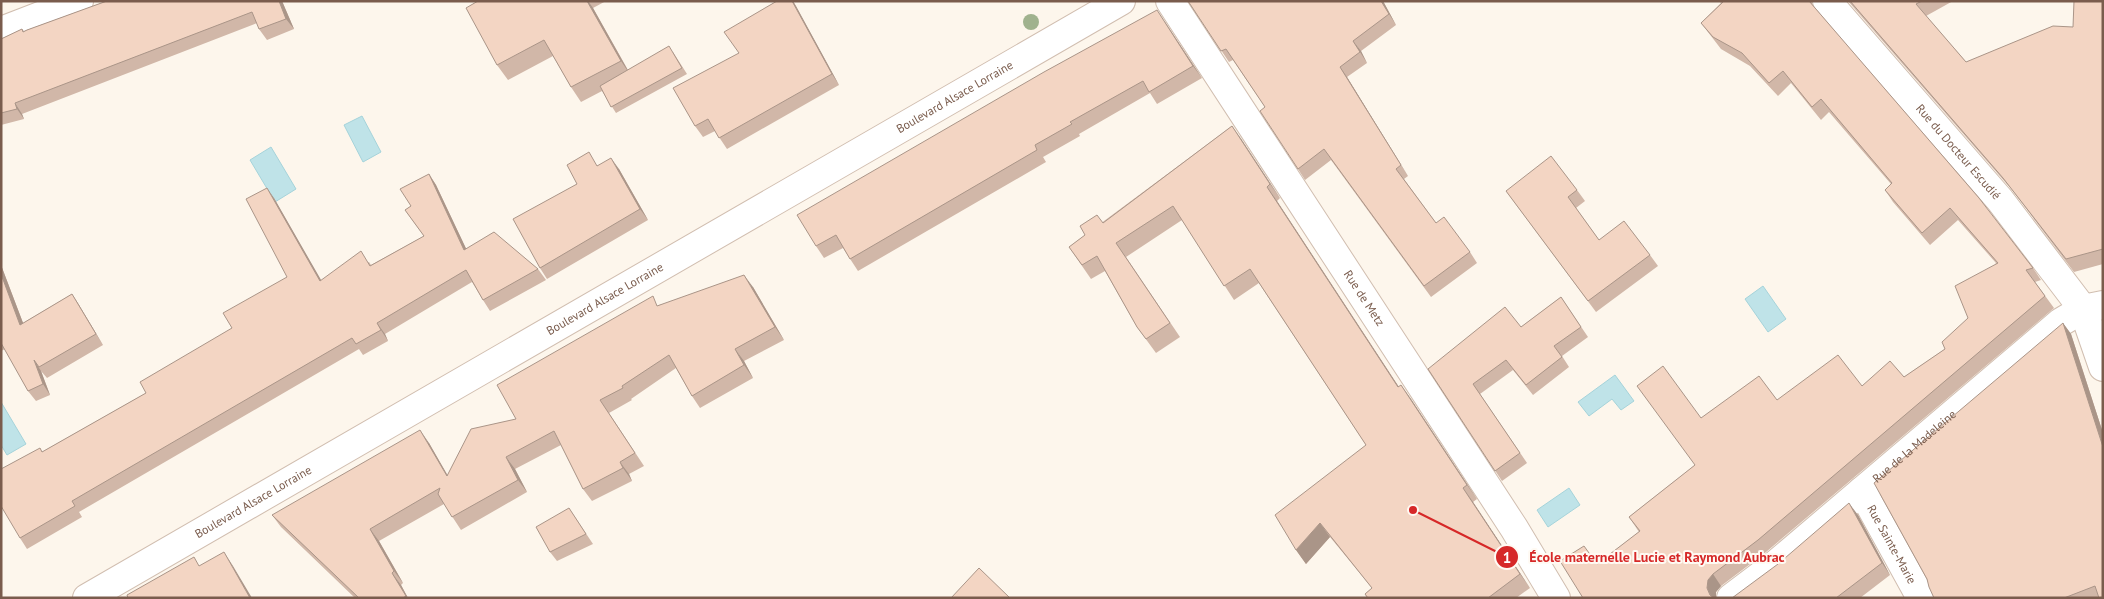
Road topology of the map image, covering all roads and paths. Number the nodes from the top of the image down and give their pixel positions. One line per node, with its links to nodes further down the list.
1 (78, 1): 5 (street)
2 (1121, 1): 9 (street, Boulevard Alsace Lorraine)
3 (1170, 1): 10 (street, Rue de Metz)
4 (1827, 1): 6 (street, Rue du Docteur Escudié)
5 (1, 31)
6 (2093, 307): 7 (street, Rue du Docteur Escudié); 8 (street, Rue de la Madeleine)
7 (2103, 367)
8 (1862, 491): 11 (street, Rue de la Madeleine); 12 (street, Rue Sainte-Marie)
9 (88, 598)
10 (1556, 598)
11 (1731, 598)
12 (1920, 598)

